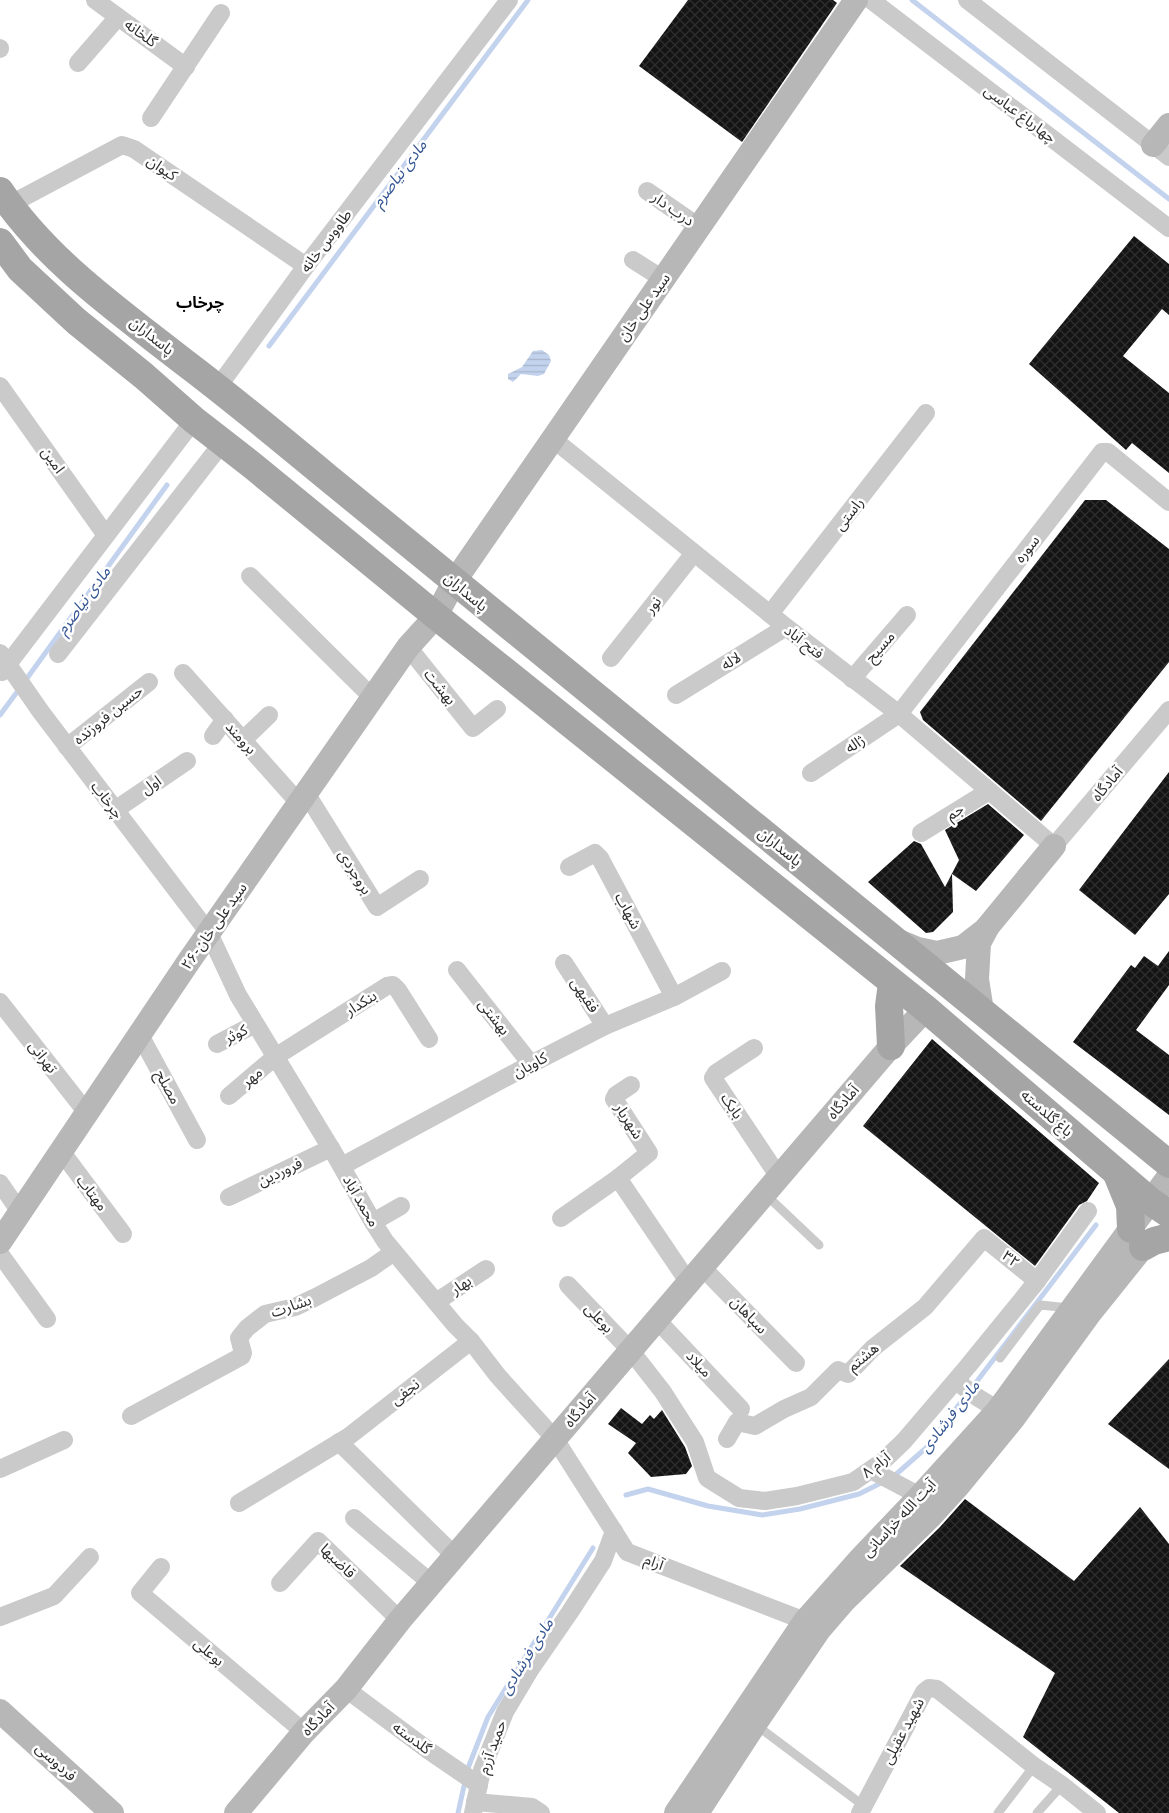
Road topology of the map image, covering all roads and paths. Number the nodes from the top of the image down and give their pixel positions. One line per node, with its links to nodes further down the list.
1 (95, 0): 7 (street, گلخانه)
2 (509, 0): 19 (street, طاووس خانه)
3 (856, 0): 15 (main road, سید علی خان)
4 (872, 0): 16 (street, چهارباغ عباسی)
5 (967, 0): 12 (street)
6 (221, 13): 9 (street)
7 (118, 17): 8 (street); 9 (street, گلخانه)
8 (78, 63)
9 (186, 67): 10 (street)
10 (151, 118)
11 (1169, 125): 12 (main road)
12 (1161, 151)
13 (647, 191): 15 (street, درب دار)
14 (5, 198): 19 (street, کیوان); 22 (main road, پاسداران)
15 (698, 227): 20 (main road, سید علی خان)
16 (1169, 228)
17 (0, 242): 24 (main road)
18 (633, 260): 20 (street)
19 (306, 266): 22 (street, طاووس خانه)
20 (663, 279): 25 (main road, سید علی خان)
21 (0, 386): 28 (street, امین)
22 (218, 387): 31 (main road, پاسداران)
23 (926, 413): 33 (street, راستی)
24 (194, 420): 26 (main road); 28 (street)
25 (553, 438): 29 (street, فتح آباد); 31 (main road, سید علی خان)
26 (223, 442): 35 (main road); 39 (street)
27 (1169, 502): 49 (street, سوره)
28 (105, 534): 41 (street)
29 (694, 553): 33 (street, فتح آباد); 40 (street, نور)
30 (250, 576): 46 (street)
31 (454, 582): 32 (main road, پاسداران); 35 (main road, سید علی خان)
32 (493, 614): 38 (main road); 66 (main road, پاسداران)
33 (770, 614): 36 (street, فتح آباد)
34 (907, 615): 43 (street, مسیح)
35 (436, 616): 37 (main road, ۲۶-سید علی خان); 38 (main road)
36 (786, 627): 43 (street, فتح آباد); 45 (street, لاله)
37 (408, 647): 46 (main road, ۲۶-سید علی خان); 47 (street, بهشت)
38 (475, 648): 70 (main road)
39 (58, 654)
40 (611, 658)
41 (2, 664): 54 (street, چرخاب)
42 (183, 673): 51 (street, برومند)
43 (852, 680): 49 (street, فتح آباد)
44 (149, 682): 54 (street, حسین فروزنده)
45 (676, 695)
46 (372, 698): 58 (main road, ۲۶-سید علی خان)
47 (497, 709)
48 (1169, 710): 61 (street, آمادگاه)
49 (899, 714): 56 (street, ژاله); 57 (street, فتح آباد)
50 (270, 715): 53 (street)
51 (225, 719): 52 (street); 53 (street, برومند)
52 (214, 736)
53 (243, 740): 58 (street, برومند)
54 (67, 747): 59 (street, چرخاب)
55 (187, 761): 59 (street, اول)
56 (810, 773)
57 (989, 791): 60 (street, جم); 61 (street, فتح آباد)
58 (302, 798): 63 (street, بروجردی); 65 (main road, ۲۶-سید علی خان)
59 (115, 810): 65 (street, چرخاب)
60 (921, 833)
61 (1054, 846): 64 (main road, آمادگاه)
62 (569, 868): 72 (street, شهاب)
63 (420, 879)
64 (988, 926): 66 (main road, آمادگاه); 75 (main road, آمادگاه)
65 (209, 933): 76 (street, محمد آباد); 78 (main road, ۲۶-سید علی خان)
66 (895, 940): 70 (main road); 71 (main road, پاسداران)
67 (564, 963): 77 (street, فقیهی)
68 (457, 970): 84 (street, بهشتی)
69 (722, 971): 72 (street, کاویان)
70 (885, 977): 74 (main road); 81 (main road)
71 (944, 980): 74 (main road); 75 (main road)
72 (674, 996): 77 (street, کاویان)
73 (0, 1002): 87 (street, تهرانی)
74 (926, 1009): 81 (main road, آمادگاه); 93 (main road, باغ گلدسته)
75 (982, 1011): 91 (main road)
76 (255, 1024): 80 (street, کوثر); 83 (street, محمد آباد)
77 (605, 1026): 84 (street, کاویان)
78 (140, 1034): 87 (main road, ۲۶-سید علی خان); 88 (street, مصلح)
79 (429, 1039): 83 (street, بنکدار)
80 (216, 1044)
81 (891, 1046): 97 (main road, آمادگاه)
82 (754, 1048): 97 (street, بابک)
83 (275, 1057): 86 (street, مهر); 89 (street, محمد آباد)
84 (531, 1064): 92 (street, کاویان)
85 (631, 1085): 95 (street, شهریار)
86 (229, 1096)
87 (87, 1113): 90 (main road, ۲۶-سید علی خان)
88 (197, 1140)
89 (331, 1148): 92 (street, محمد آباد); 98 (street, فروردین)
90 (61, 1152): 102 (main road, ۲۶-سید علی خان); 105 (street, مهتاب)
91 (1169, 1164)
92 (342, 1166): 104 (street, محمد آباد)
93 (1117, 1173): 100 (main road, باغ گلدسته); 110 (main road)
94 (1169, 1176): 100 (main road)
95 (618, 1178): 103 (street, شهریار); 114 (street)
96 (0, 1183): 102 (street)
97 (772, 1186): 109 (lane); 114 (main road, آمادگاه)
98 (229, 1196)
99 (401, 1206): 104 (street)
100 (1160, 1208): 110 (main road)
101 (1088, 1211): 115 (street, ۸ آرام)
102 (20, 1212): 108 (main road, ۲۶-سید علی خان)
103 (561, 1218)
104 (372, 1222): 111 (street, محمد آباد)
105 (123, 1234)
106 (1169, 1237): 110 (main road)
107 (984, 1238): 115 (street, ۳۲); 130 (street, هشتم)
108 (0, 1242)
109 (819, 1245)
110 (1135, 1245): 118 (main road, آیت الله خراسانی); 149 (main road, آیت الله خراسانی)
111 (394, 1252): 117 (street, محمد آباد); 128 (street, بشارت)
112 (0, 1254): 119 (street)
113 (486, 1269): 117 (street, بهار)
114 (695, 1275): 120 (main road, آمادگاه); 124 (street, سپاهان)
115 (1037, 1281): 125 (street, ۸ آرام)
116 (568, 1285): 122 (street, بوعلی)
117 (436, 1302): 121 (street, محمد آباد)
118 (1072, 1309): 123 (lane); 127 (main road, آیت الله خراسانی)
119 (47, 1319)
120 (657, 1320): 122 (main road, آمادگاه); 126 (street, میلاد)
121 (471, 1341): 129 (street, محمد آباد); 132 (street, نجفی)
122 (631, 1352): 129 (main road, آمادگاه); 134 (street, ۸ آرام)
123 (1000, 1358)
124 (796, 1363)
125 (956, 1380): 127 (street); 134 (street, ۸ آرام)
126 (741, 1409)
127 (998, 1410): 135 (main road, آیت الله خراسانی)
128 (131, 1416)
129 (555, 1439): 138 (street, آرام); 139 (main road, آمادگاه)
130 (727, 1439)
131 (64, 1440): 133 (street)
132 (339, 1442): 136 (street, نجفی); 139 (street)
133 (0, 1469)
134 (870, 1470): 135 (street)
135 (920, 1496): 146 (main road, آیت الله خراسانی)
136 (239, 1503)
137 (354, 1518): 143 (street)
138 (614, 1531): 146 (street, آرام); 154 (street, حمید آزرم)
139 (455, 1556): 143 (main road, آمادگاه)
140 (90, 1557): 144 (street)
141 (161, 1567): 151 (street, بوعلی)
142 (280, 1583): 145 (street, قاضیها)
143 (431, 1583): 145 (main road, آمادگاه)
144 (0, 1617)
145 (400, 1620): 147 (main road, آمادگاه)
146 (805, 1621): 149 (main road, آیت الله خراسانی)
147 (346, 1689): 151 (main road, آمادگاه); 154 (street, گلدسته)
148 (0, 1711): 157 (main road, فردوسی)
149 (754, 1723): 155 (lane); 160 (main road, آیت الله خراسانی); 161 (main road, آیت الله خراسانی)
150 (0, 1732): 156 (main road, فردوسی)
151 (304, 1732): 158 (main road, آمادگاه)
152 (1034, 1766): 153 (street, شهید عقیلی); 155 (street, شهید عقیلی); 162 (lane)
153 (1062, 1785): 163 (lane); 164 (street, شهید عقیلی)
154 (476, 1800): 159 (street)
155 (862, 1809)
156 (92, 1813)
157 (112, 1813)
158 (236, 1813)
159 (540, 1813)
160 (676, 1813)
161 (698, 1813)
162 (998, 1813)
163 (1037, 1813)
164 (1097, 1813)

